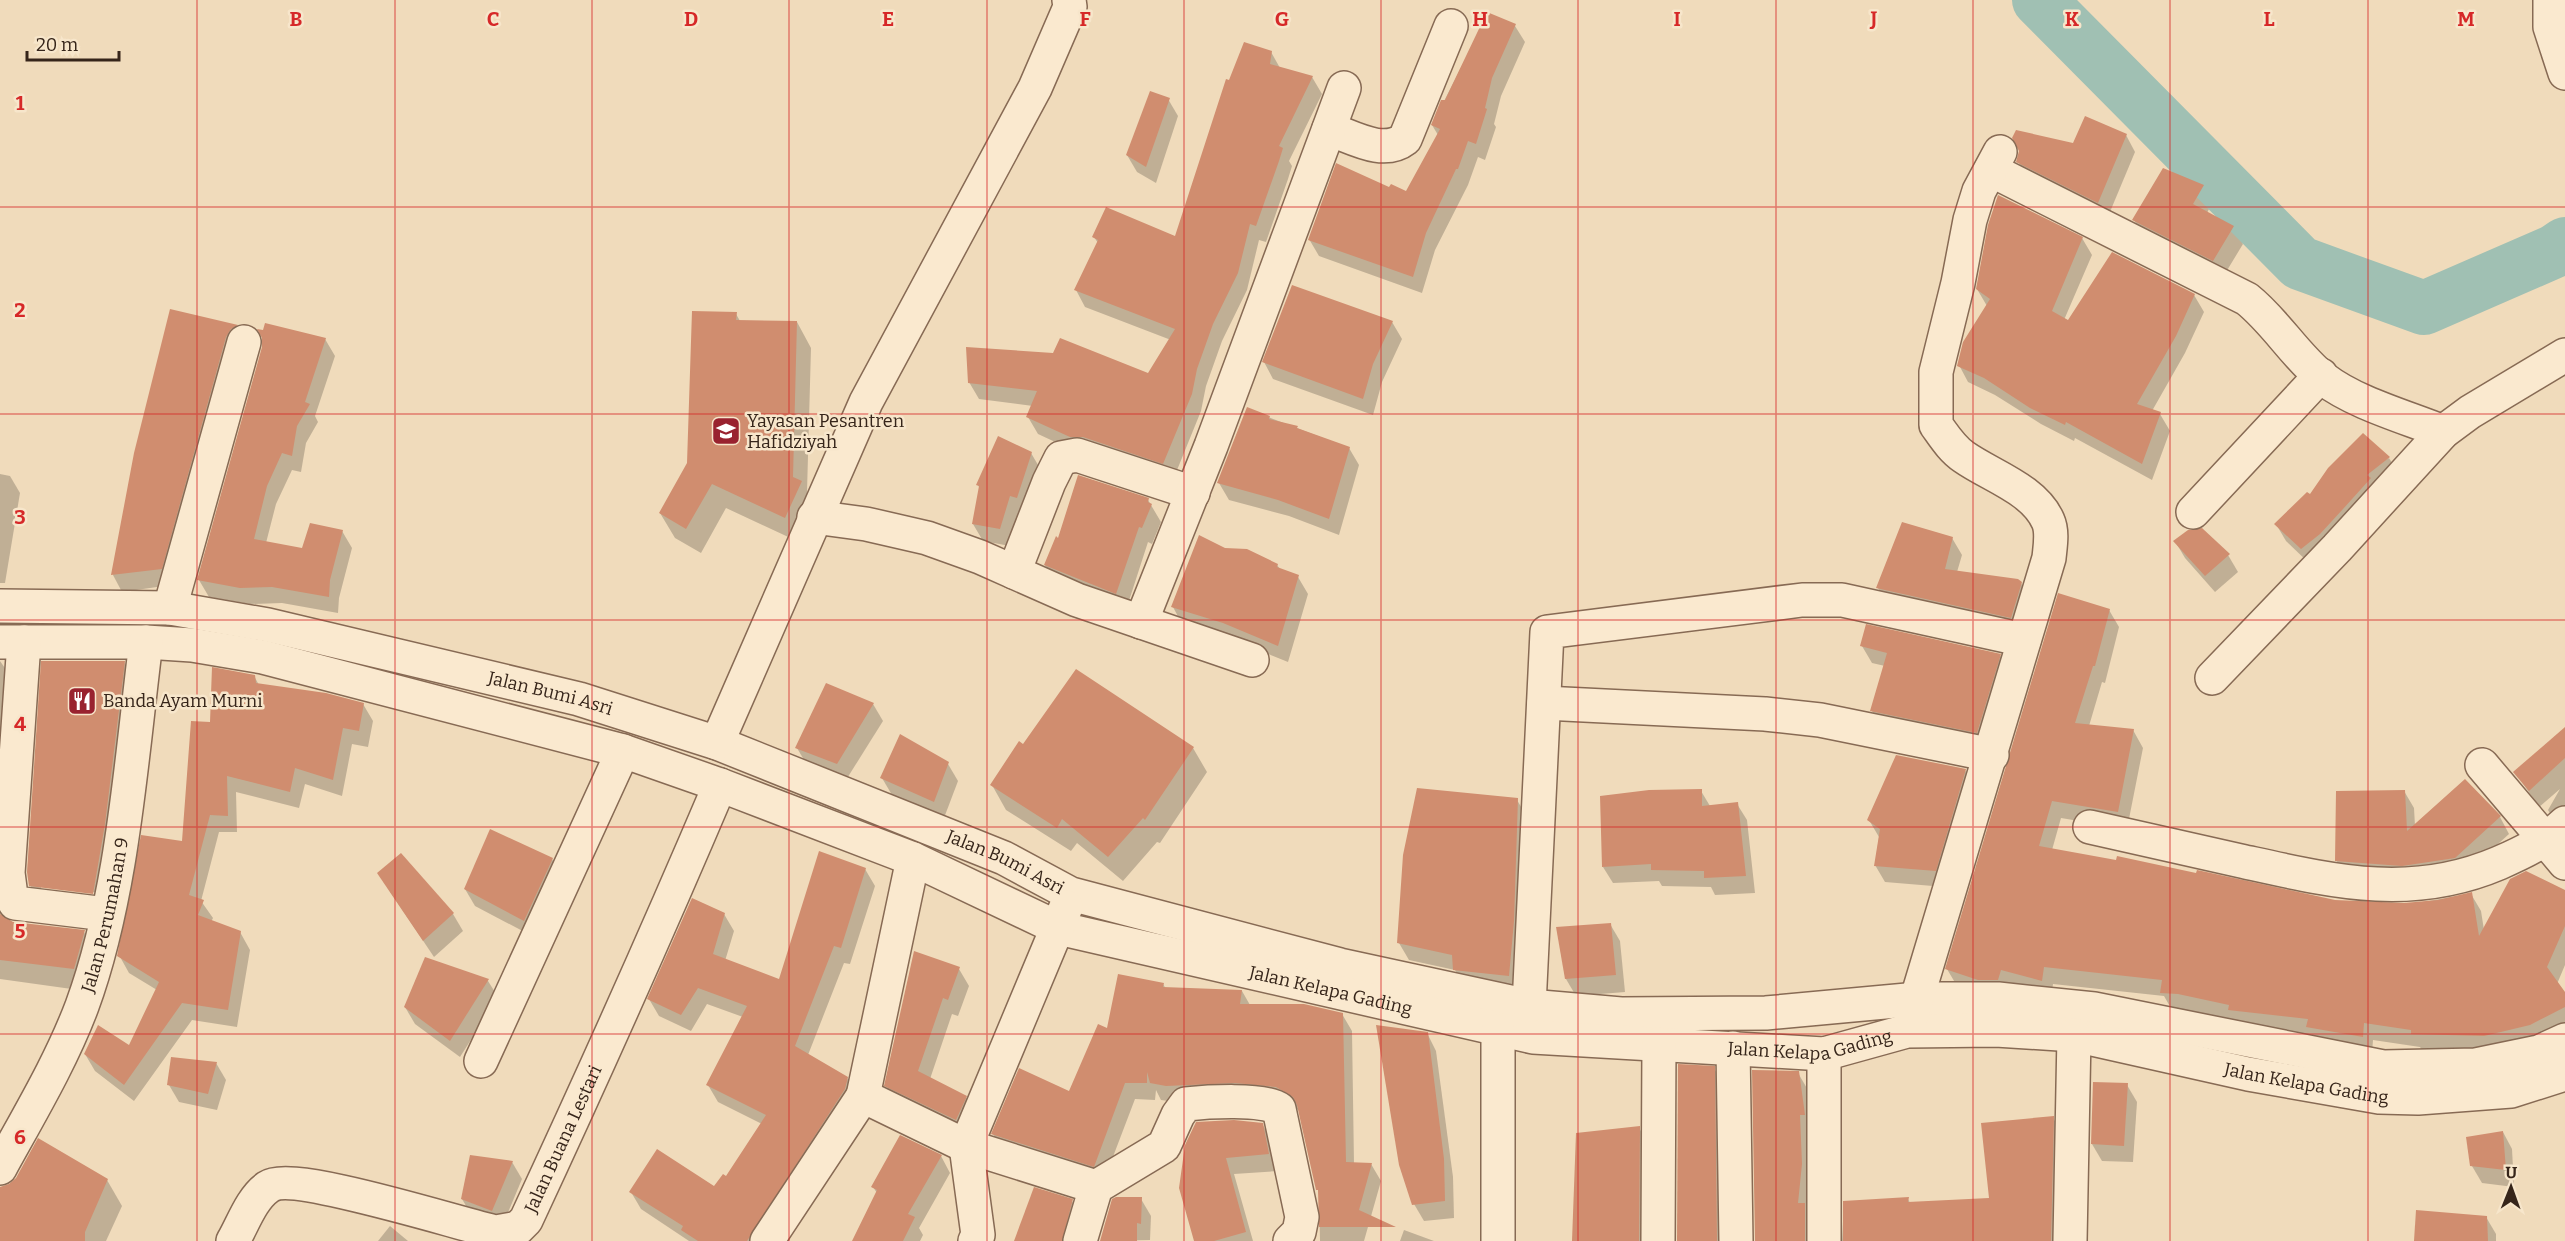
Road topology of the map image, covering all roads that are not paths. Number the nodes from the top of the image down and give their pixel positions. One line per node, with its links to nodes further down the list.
1 (1069, 0): 13 (street)
2 (2550, 0): 4 (street)
3 (1451, 26): 6 (street)
4 (2565, 73)
5 (1344, 88): 6 (street)
6 (1329, 129): 11 (street)
7 (244, 342): 16 (street)
8 (2565, 355): 10 (street)
9 (2320, 375): 10 (street); 12 (street); 19 (street)
10 (2443, 432): 24 (street)
11 (1192, 493): 14 (street); 17 (street)
12 (2193, 512)
13 (814, 517): 14 (street); 26 (street)
14 (1014, 573): 17 (street)
15 (0, 606): 16 (street, Jalan Bumi Asri)
16 (170, 608): 18 (street, Jalan Bumi Asri)
17 (1141, 622): 23 (street)
18 (268, 625): 22 (street); 26 (street, Jalan Bumi Asri)
19 (2024, 640): 25 (street); 28 (street)
20 (12, 642): 21 (street, Jalan Bumi Asri); 35 (street)
21 (146, 642): 22 (street, Jalan Bumi Asri); 35 (street, Jalan Perumahan 9)
22 (263, 657): 27 (street, Jalan Bumi Asri)
23 (1252, 660)
24 (2212, 678)
25 (1544, 704): 28 (street); 38 (street)
26 (717, 743): 34 (street, Jalan Bumi Asri)
27 (623, 751): 30 (street, Jalan Bumi Asri); 46 (street)
28 (1992, 754): 37 (street)
29 (2482, 765): 32 (street)
30 (720, 785): 33 (street, Jalan Bumi Asri); 53 (street, Jalan Buana Lestari)
31 (2090, 827): 32 (street)
32 (2559, 842)
33 (913, 859): 36 (street, Jalan Bumi Asri); 49 (street)
34 (1071, 894): 36 (street); 38 (street, Jalan Kelapa Gading)
35 (106, 914): 51 (street, Jalan Perumahan 9)
36 (1058, 928): 39 (street, Jalan Kelapa Gading); 50 (street)
37 (1918, 999): 38 (street, Jalan Kelapa Gading); 40 (street); 48 (street, Jalan Kelapa Gading)
38 (1529, 1006)
39 (1498, 1031): 43 (street, Jalan Kelapa Gading); 58 (street)
40 (1907, 1031): 41 (street, Jalan Kelapa Gading); 45 (street, Jalan Kelapa Gading)
41 (2074, 1035): 48 (street, Jalan Kelapa Gading); 62 (street)
42 (2565, 1040): 48 (street, Jalan Kelapa Gading)
43 (1659, 1044): 44 (street, Jalan Kelapa Gading); 59 (street)
44 (1733, 1048): 45 (street, Jalan Kelapa Gading); 60 (street)
45 (1824, 1054): 61 (street)
46 (481, 1061)
47 (2565, 1074): 48 (street, Jalan Kelapa Gading)
48 (2381, 1082)
49 (863, 1095): 50 (street); 54 (street)
50 (966, 1146): 52 (street); 55 (street)
51 (0, 1168)
52 (1096, 1187): 56 (street); 57 (street)
53 (233, 1241)
54 (767, 1241)
55 (975, 1241)
56 (1080, 1241)
57 (1290, 1241)
58 (1498, 1241)
59 (1658, 1241)
60 (1736, 1241)
61 (1824, 1241)
62 (2070, 1241)

